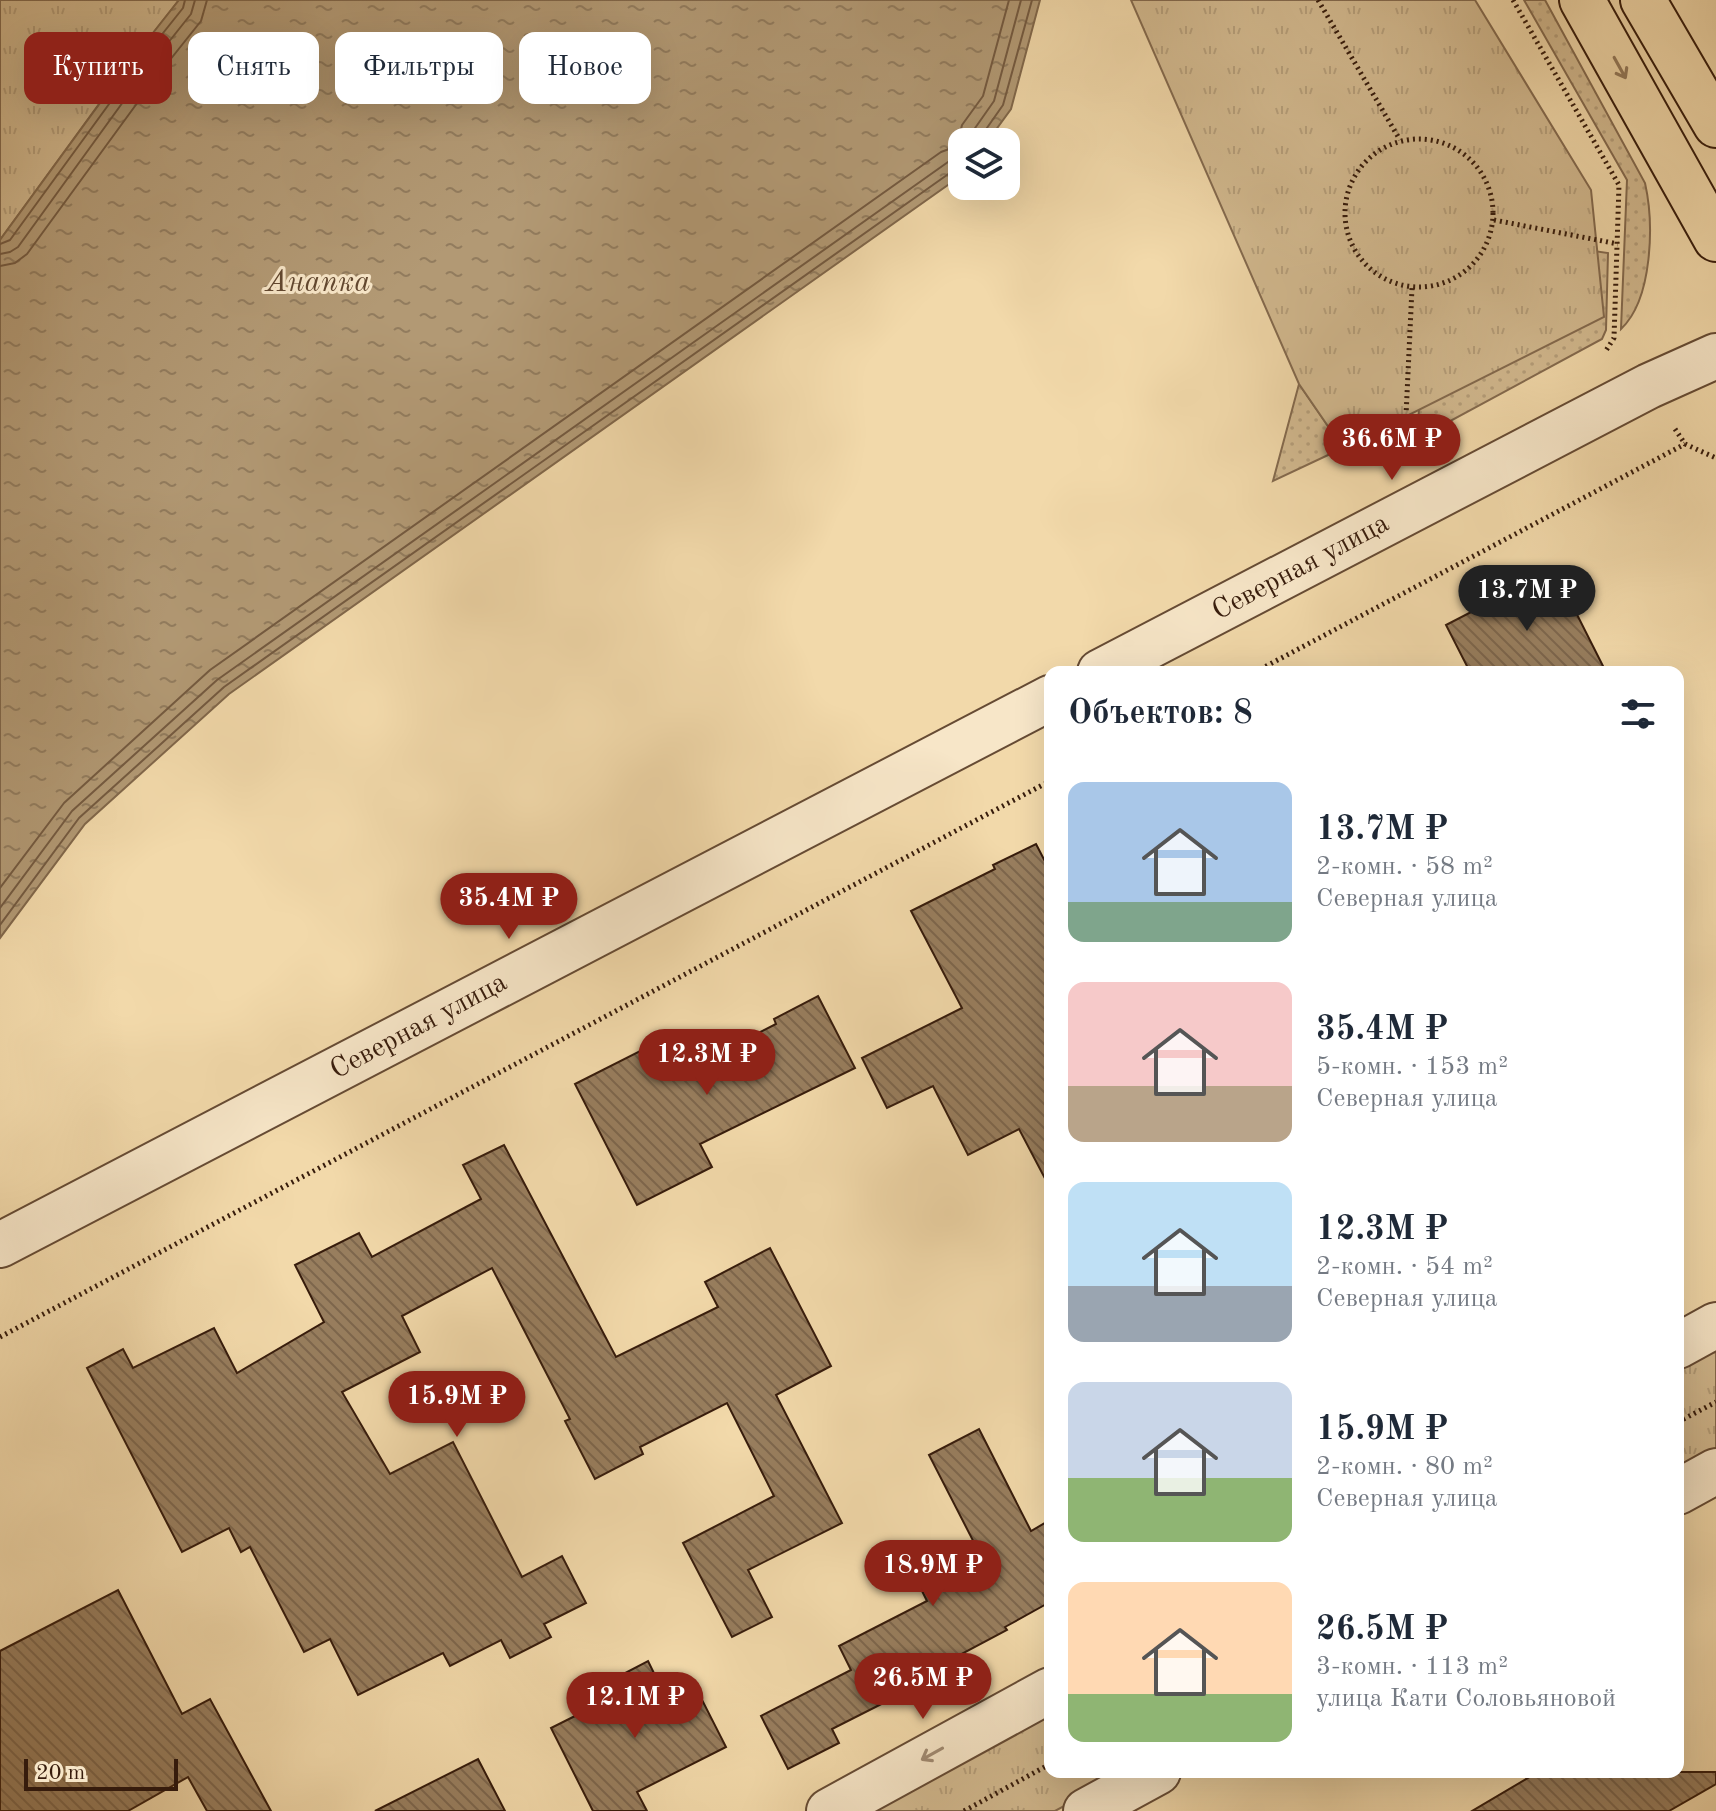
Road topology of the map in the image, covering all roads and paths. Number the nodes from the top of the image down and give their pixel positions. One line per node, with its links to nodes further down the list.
1 (1318, 0): 6 (path)
2 (1513, 0): 9 (path)
3 (1582, 0): 8 (main road, one-way to 8)
4 (1643, 0): 5 (main road)
5 (1716, 125)
6 (1400, 140): 7 (path); 7 (path)
7 (1494, 220): 9 (path)
8 (1716, 239)
9 (1618, 244): 11 (path)
10 (1716, 356): 15 (street, Северная улица)
11 (1592, 359)
12 (1685, 444): 16 (path)
13 (1417, 452): 14 (path)
14 (1404, 459)
15 (1112, 666)
16 (1266, 666)
17 (1044, 701): 19 (street, Северная улица)
18 (1044, 784): 21 (path)
19 (0, 1245)
20 (1716, 1325): 22 (street)
21 (0, 1337)
22 (1684, 1343)
23 (1716, 1402): 24 (path)
24 (1684, 1419)
25 (1716, 1471): 26 (street)
26 (1684, 1489)
27 (1044, 1693): 30 (street, one-way to 30)
28 (1044, 1767): 31 (path)
29 (1147, 1778): 32 (street)
30 (829, 1811)
31 (964, 1811)
32 (1086, 1811)

